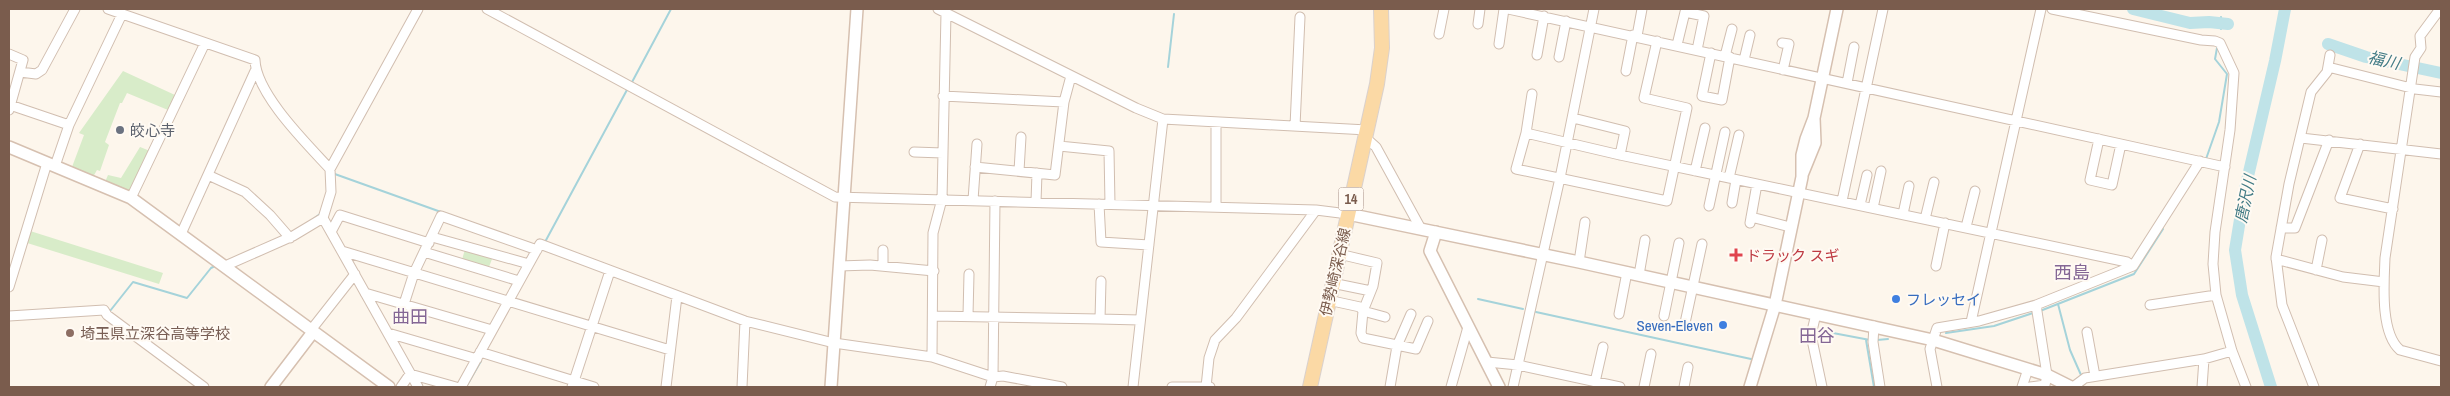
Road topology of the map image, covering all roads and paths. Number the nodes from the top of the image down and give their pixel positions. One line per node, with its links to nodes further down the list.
1 (75, 9): 47 (street)
2 (108, 9): 19 (street)
3 (418, 9): 89 (street)
4 (487, 9): 105 (street)
5 (857, 9): 105 (street)
6 (1381, 9): 67 (main road, 伊勢崎深谷線 / 14)
7 (1444, 9): 26 (street)
8 (1480, 9): 23 (street)
9 (1504, 9): 32 (street)
10 (1508, 9): 20 (street)
11 (1594, 9): 24 (street)
12 (1642, 9): 28 (street)
13 (1837, 9): 49 (street)
14 (1883, 9): 52 (street)
15 (2041, 9): 60 (street)
16 (2052, 9): 88 (street)
17 (2440, 9): 51 (street)
18 (942, 11): 48 (street); 55 (street)
19 (122, 14): 30 (street); 62 (street)
20 (1544, 16): 22 (street); 38 (street)
21 (1300, 17): 63 (street)
22 (1566, 21): 24 (street); 40 (street)
23 (1478, 24)
24 (1590, 26): 28 (street); 58 (street)
25 (1732, 29): 41 (street)
26 (1439, 34)
27 (1750, 35): 42 (street)
28 (1635, 36): 29 (street); 46 (street)
29 (1657, 41): 33 (street); 86 (street)
30 (205, 43): 45 (street); 104 (street)
31 (1782, 43): 44 (street)
32 (1499, 44)
33 (1676, 45): 35 (street); 35 (street)
34 (1854, 47): 50 (street)
35 (1697, 50): 36 (street)
36 (1711, 53): 41 (street); 41 (street)
37 (9, 54): 47 (street)
38 (1537, 55)
39 (2330, 55): 43 (street)
40 (1559, 57)
41 (1727, 57): 42 (street)
42 (1744, 60): 44 (street)
43 (2328, 67): 51 (street); 70 (street)
44 (1784, 70): 49 (street)
45 (255, 71): 89 (street); 95 (street)
46 (1626, 71)
47 (20, 72): 57 (street)
48 (1071, 76): 56 (street); 59 (street)
49 (1822, 79): 50 (street); 103 (street)
50 (1847, 83): 52 (street)
51 (2411, 85): 53 (street); 79 (street)
52 (1864, 87): 60 (street); 109 (street)
53 (2441, 92)
54 (1532, 94): 66 (street)
55 (944, 96): 56 (street); 81 (street)
56 (1064, 102): 77 (street)
57 (10, 108): 62 (street)
58 (1573, 118): 73 (street); 83 (street)
59 (1163, 120): 61 (street); 114 (street)
60 (2017, 120): 71 (street); 133 (street)
61 (1216, 123): 63 (street); 117 (street)
62 (69, 125): 85 (street)
63 (1295, 126): 67 (street)
64 (1705, 128): 91 (street)
65 (1725, 132): 96 (street)
66 (1526, 133): 73 (street); 97 (street)
67 (1367, 134): 121 (main road, 伊勢崎深谷線 / 14); 130 (street)
68 (1738, 135): 98 (street)
69 (1021, 137): 90 (street)
70 (2301, 138): 72 (street); 129 (street)
71 (2099, 139): 75 (street); 75 (street)
72 (2328, 140): 76 (street); 129 (street)
73 (1567, 142): 83 (street); 97 (street)
74 (977, 144): 87 (street)
75 (2121, 144): 84 (street)
76 (2360, 144): 79 (street); 119 (street)
77 (1059, 146): 93 (street); 113 (street)
78 (9, 147): 85 (street)
79 (2403, 148): 82 (street); 119 (street)
80 (914, 152): 81 (street)
81 (943, 153): 106 (street)
82 (2441, 154)
83 (1620, 155): 86 (street)
84 (2200, 161): 88 (street); 155 (street)
85 (51, 165): 104 (street); 169 (street)
86 (1674, 166): 91 (street); 97 (street)
87 (976, 167): 90 (street); 107 (street)
88 (2225, 167): 172 (street)
89 (330, 169): 123 (street)
90 (1019, 171): 93 (street)
91 (1695, 171): 96 (street)
92 (1881, 171): 118 (street)
93 (1037, 173): 110 (street)
94 (1868, 174): 115 (street)
95 (208, 175): 134 (street); 135 (street)
96 (1715, 175): 98 (street); 116 (street)
97 (1560, 178): 147 (street)
98 (1732, 179): 100 (street); 111 (street)
99 (1934, 182): 124 (street)
100 (1757, 184): 103 (street); 127 (street)
101 (1909, 186): 122 (street)
102 (1975, 191): 128 (street)
103 (1798, 192): 109 (street); 127 (street)
104 (132, 198): 134 (street)
105 (842, 198): 106 (street); 152 (street)
106 (942, 199): 107 (street); 158 (street)
107 (973, 200): 108 (street)
108 (995, 201): 110 (street); 187 (street)
109 (1842, 201): 115 (street)
110 (1036, 202): 112 (street)
111 (1732, 203)
112 (1098, 204): 113 (street); 141 (street)
113 (1110, 204): 114 (street)
114 (1153, 205): 117 (street); 141 (street)
115 (1860, 205): 118 (street)
116 (1709, 206)
117 (1216, 207): 120 (street)
118 (1873, 208): 122 (street)
119 (2393, 209): 165 (street)
120 (1316, 210): 121 (street); 240 (street)
121 (1348, 214): 130 (street); 146 (main road, 伊勢崎深谷線 / 14)
122 (1903, 214): 124 (street)
123 (323, 218): 131 (street); 135 (street)
124 (1925, 219): 126 (street)
125 (1585, 222): 149 (street)
126 (1945, 223): 128 (street); 154 (street)
127 (1790, 227): 177 (street)
128 (1966, 227): 133 (street)
129 (2281, 228): 148 (street)
130 (1421, 229): 132 (street)
131 (331, 232): 136 (street); 144 (street)
132 (1436, 232): 147 (street); 198 (street)
133 (1991, 233): 155 (street); 194 (street)
134 (181, 234): 151 (street)
135 (290, 238): 151 (street)
136 (430, 240): 142 (street); 145 (street); 150 (street)
137 (1645, 240): 162 (street)
138 (2322, 240): 156 (street)
139 (1679, 243): 167 (street)
140 (1702, 244): 168 (street)
141 (1149, 245): 191 (street)
142 (537, 250): 150 (street); 157 (street)
143 (883, 250): 153 (street)
144 (342, 251): 159 (street); 160 (street)
145 (424, 252): 159 (street); 164 (street)
146 (1339, 254): 166 (main road, 伊勢崎深谷線 / 14); 170 (street)
147 (1544, 255): 149 (street); 215 (street)
148 (2276, 259): 156 (street); 258 (street)
149 (1579, 262): 162 (street)
150 (529, 264): 164 (street)
151 (225, 266): 200 (street)
152 (839, 266): 153 (street); 204 (street)
153 (883, 266): 158 (street)
154 (1936, 266)
155 (2133, 266): 178 (street)
156 (2316, 270): 165 (street)
157 (610, 271): 173 (street); 197 (street)
158 (934, 271): 186 (street)
159 (414, 273): 175 (street); 176 (street)
160 (354, 274): 171 (street); 200 (street)
161 (969, 274): 184 (street)
162 (1633, 274): 167 (street); 182 (street)
163 (1101, 280): 190 (street)
164 (519, 281): 175 (street)
165 (2384, 282): 213 (street)
166 (1332, 283): 170 (street); 174 (main road, 伊勢崎深谷線 / 14)
167 (1671, 283): 168 (street); 188 (street)
168 (1692, 286): 177 (street); 195 (street)
169 (9, 287)
170 (1371, 291): 180 (street)
171 (365, 293): 176 (street); 202 (street)
172 (2216, 295): 179 (street); 208 (street)
173 (677, 296): 192 (street); 207 (street)
174 (1328, 300): 180 (street); 241 (main road, 伊勢崎深谷線 / 14)
175 (508, 301): 197 (street); 199 (street)
176 (404, 304): 199 (street)
177 (1775, 305): 183 (street); 249 (street)
178 (2036, 305): 194 (street); 219 (street)
179 (2150, 305)
180 (1363, 311): 189 (street); 205 (street)
181 (1411, 314): 205 (street)
182 (1619, 314)
183 (1816, 314): 196 (street); 250 (street)
184 (968, 315): 186 (street); 187 (street)
185 (9, 316): 224 (street)
186 (933, 316): 211 (street)
187 (994, 316): 190 (street); 221 (street)
188 (1664, 316)
189 (1385, 317)
190 (1100, 319): 191 (street)
191 (1140, 320): 237 (street)
192 (745, 321): 204 (street); 233 (street)
193 (1428, 321): 205 (street)
194 (1971, 322): 203 (street)
195 (1685, 323)
196 (1874, 326): 203 (street); 251 (street)
197 (592, 327): 207 (street); 223 (street)
198 (1468, 327): 214 (street); 243 (street)
199 (492, 330): 210 (street)
200 (312, 331): 225 (street); 226 (street)
201 (2087, 332): 220 (street)
202 (388, 333): 210 (street); 218 (street)
203 (1933, 340): 217 (street); 252 (street)
204 (834, 343): 211 (street); 234 (street)
205 (1397, 346): 242 (street)
206 (1603, 347): 222 (street)
207 (670, 350): 232 (street)
208 (2232, 351): 212 (street); 257 (street)
209 (1651, 354): 247 (street)
210 (478, 356): 223 (street); 230 (street)
211 (932, 357): 221 (street)
212 (2204, 358): 220 (street); 256 (street)
213 (2441, 361)
214 (1487, 362): 215 (street); 244 (street)
215 (1518, 365): 222 (street); 245 (street)
216 (1688, 367): 248 (street)
217 (2028, 369): 219 (street); 253 (street)
218 (410, 374): 227 (street); 228 (street); 229 (street)
219 (2047, 375): 254 (street); 255 (street)
220 (2095, 376): 255 (street)
221 (993, 377): 235 (street); 236 (street)
222 (1595, 382): 246 (street)
223 (573, 384): 231 (street)
224 (204, 387)
225 (271, 387)
226 (389, 387)
227 (401, 387)
228 (418, 387)
229 (456, 387)
230 (461, 387)
231 (594, 387)
232 (666, 387)
233 (742, 387)
234 (831, 387)
235 (990, 387)
236 (1062, 387)
237 (1133, 387)
238 (1172, 387): 239 (street)
239 (1192, 387): 240 (street)
240 (1208, 387)
241 (1310, 387)
242 (1390, 387)
243 (1451, 387)
244 (1499, 387)
245 (1513, 387)
246 (1620, 387)
247 (1644, 387)
248 (1684, 387)
249 (1750, 387)
250 (1822, 387)
251 (1880, 387)
252 (1937, 387)
253 (2022, 387)
254 (2030, 387)
255 (2072, 387)
256 (2202, 387)
257 (2246, 387)
258 (2314, 387)

